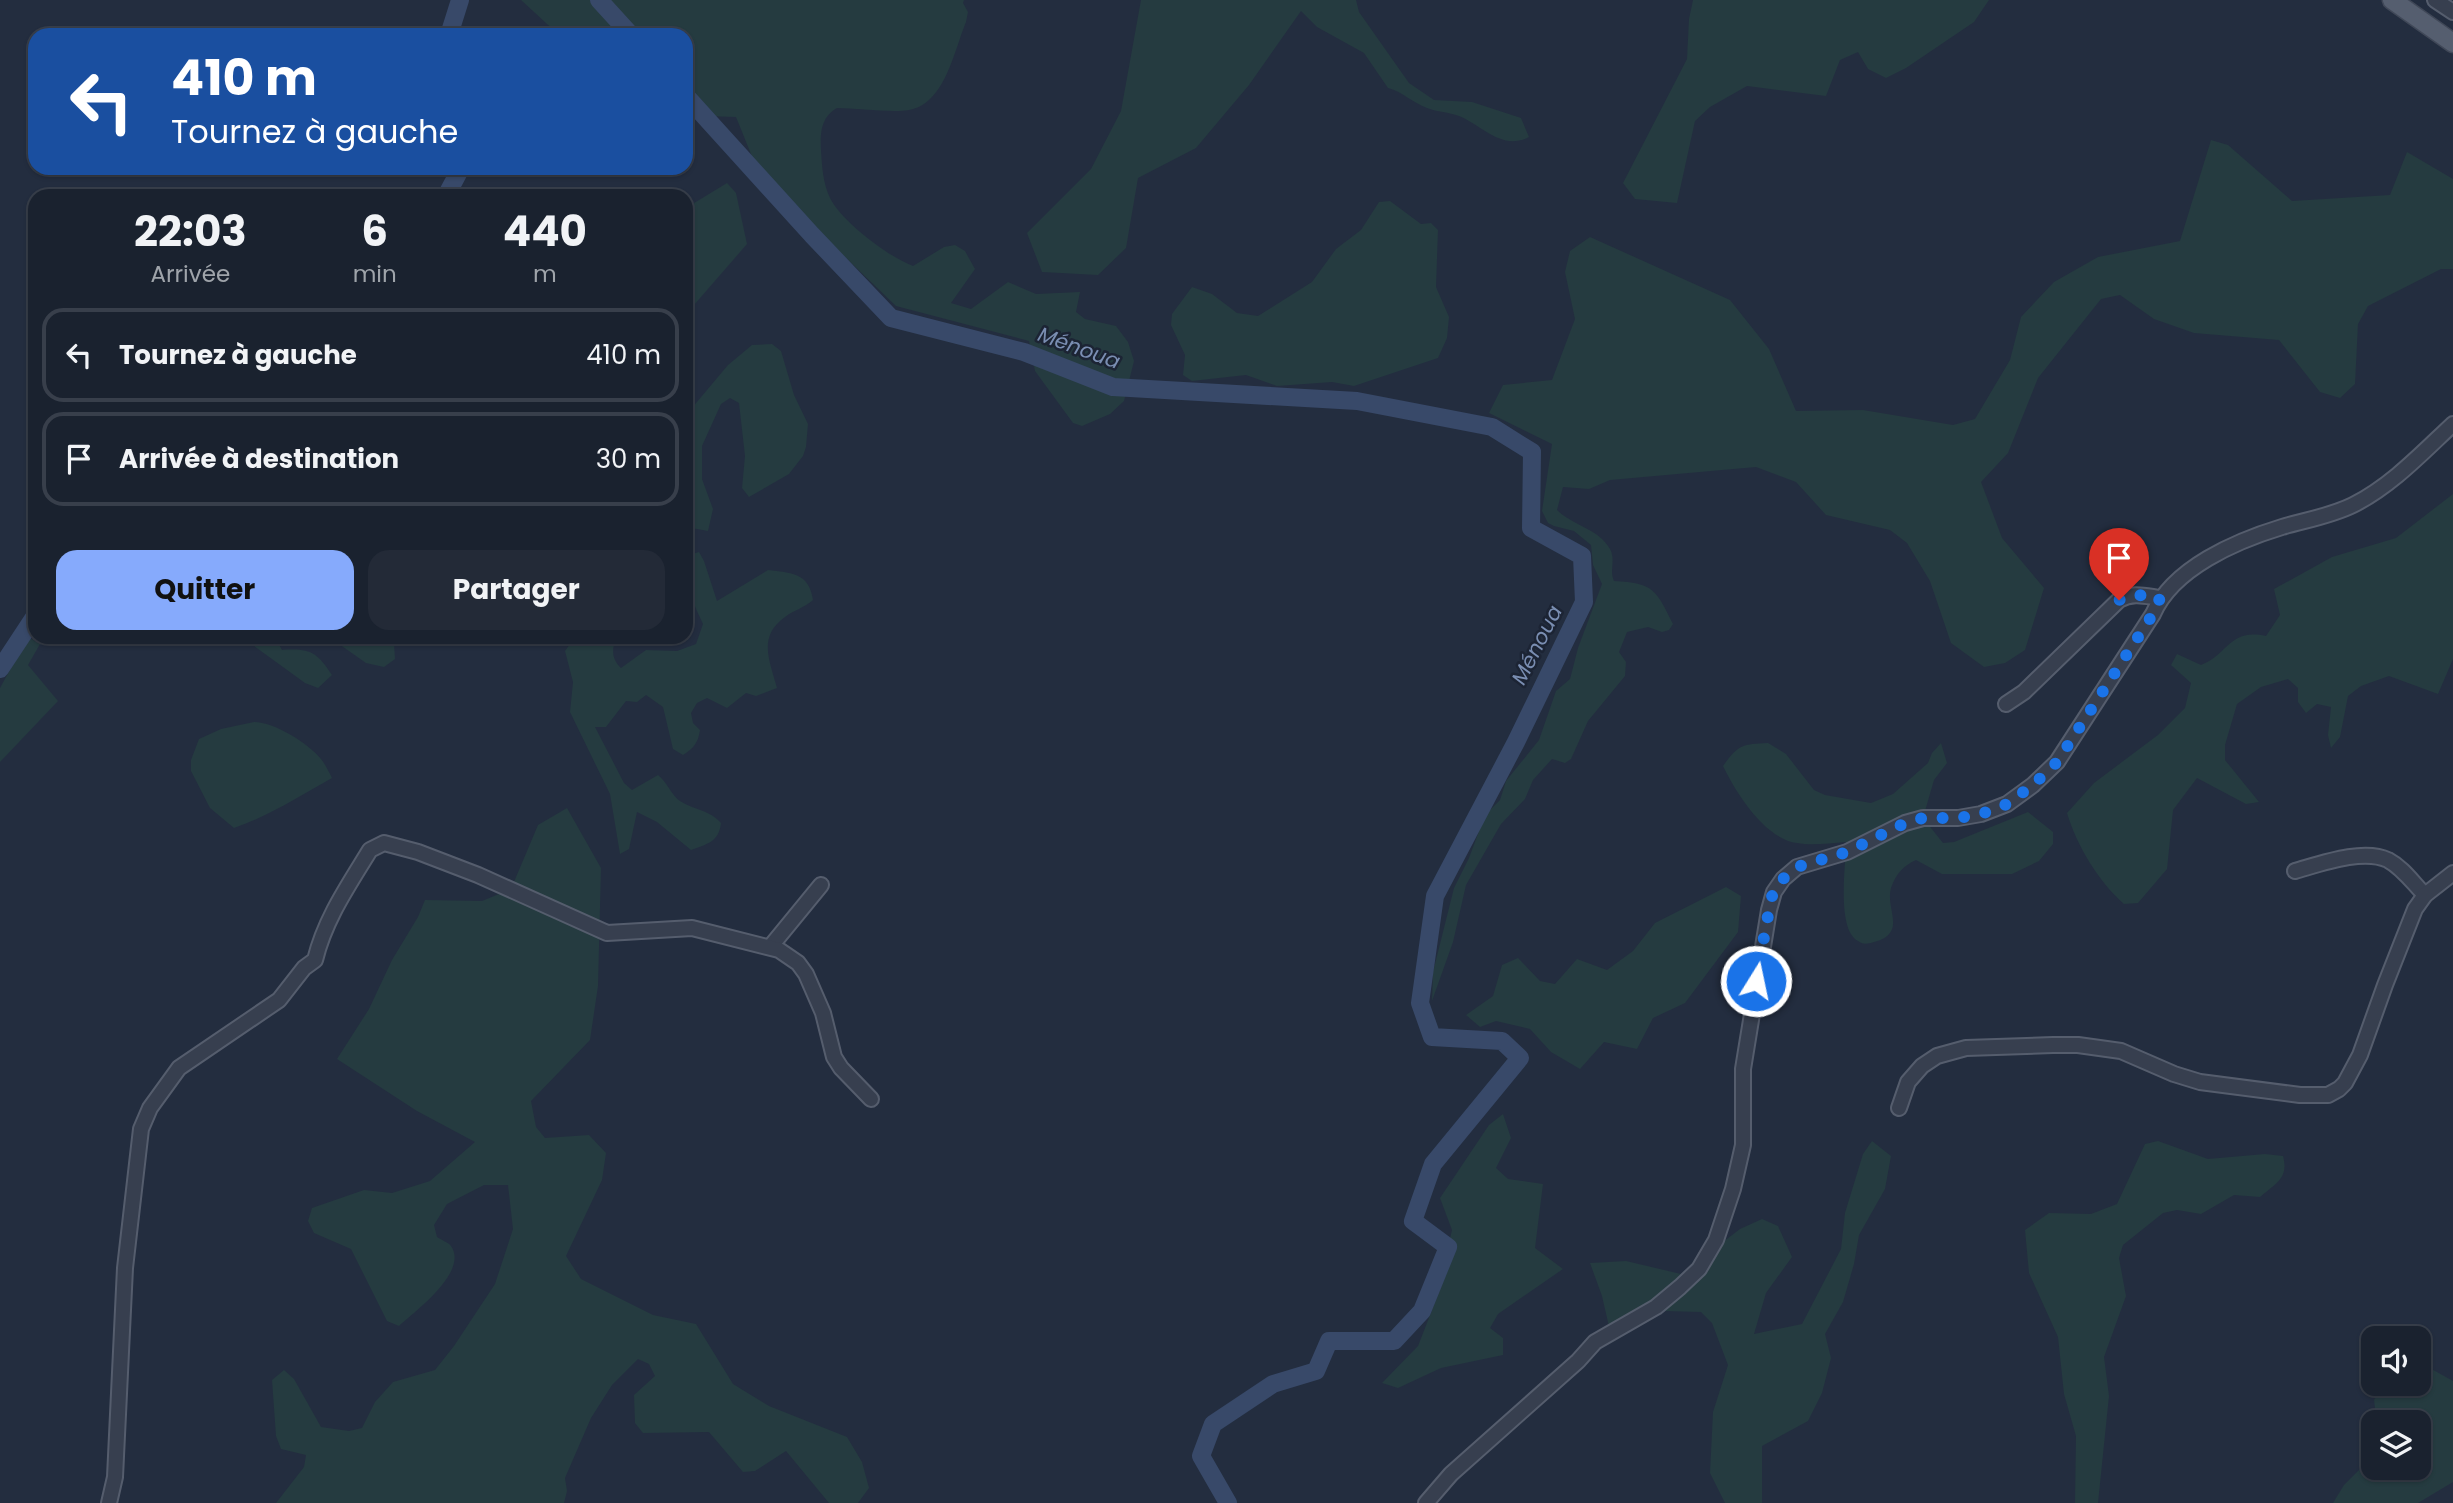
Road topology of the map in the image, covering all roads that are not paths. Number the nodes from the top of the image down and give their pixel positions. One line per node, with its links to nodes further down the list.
1 (2392, 0): 4 (main road)
2 (2435, 0): 3 (street)
3 (2453, 12)
4 (2453, 43)
5 (2453, 424): 6 (street)
6 (2160, 598): 7 (street); 16 (street)
7 (2006, 704)
8 (2295, 872): 11 (street)
9 (2453, 873): 11 (street)
10 (821, 885): 12 (street)
11 (2425, 895): 14 (street)
12 (771, 946): 13 (street); 15 (street)
13 (871, 1099)
14 (1899, 1108)
15 (109, 1503)
16 (1426, 1503)

